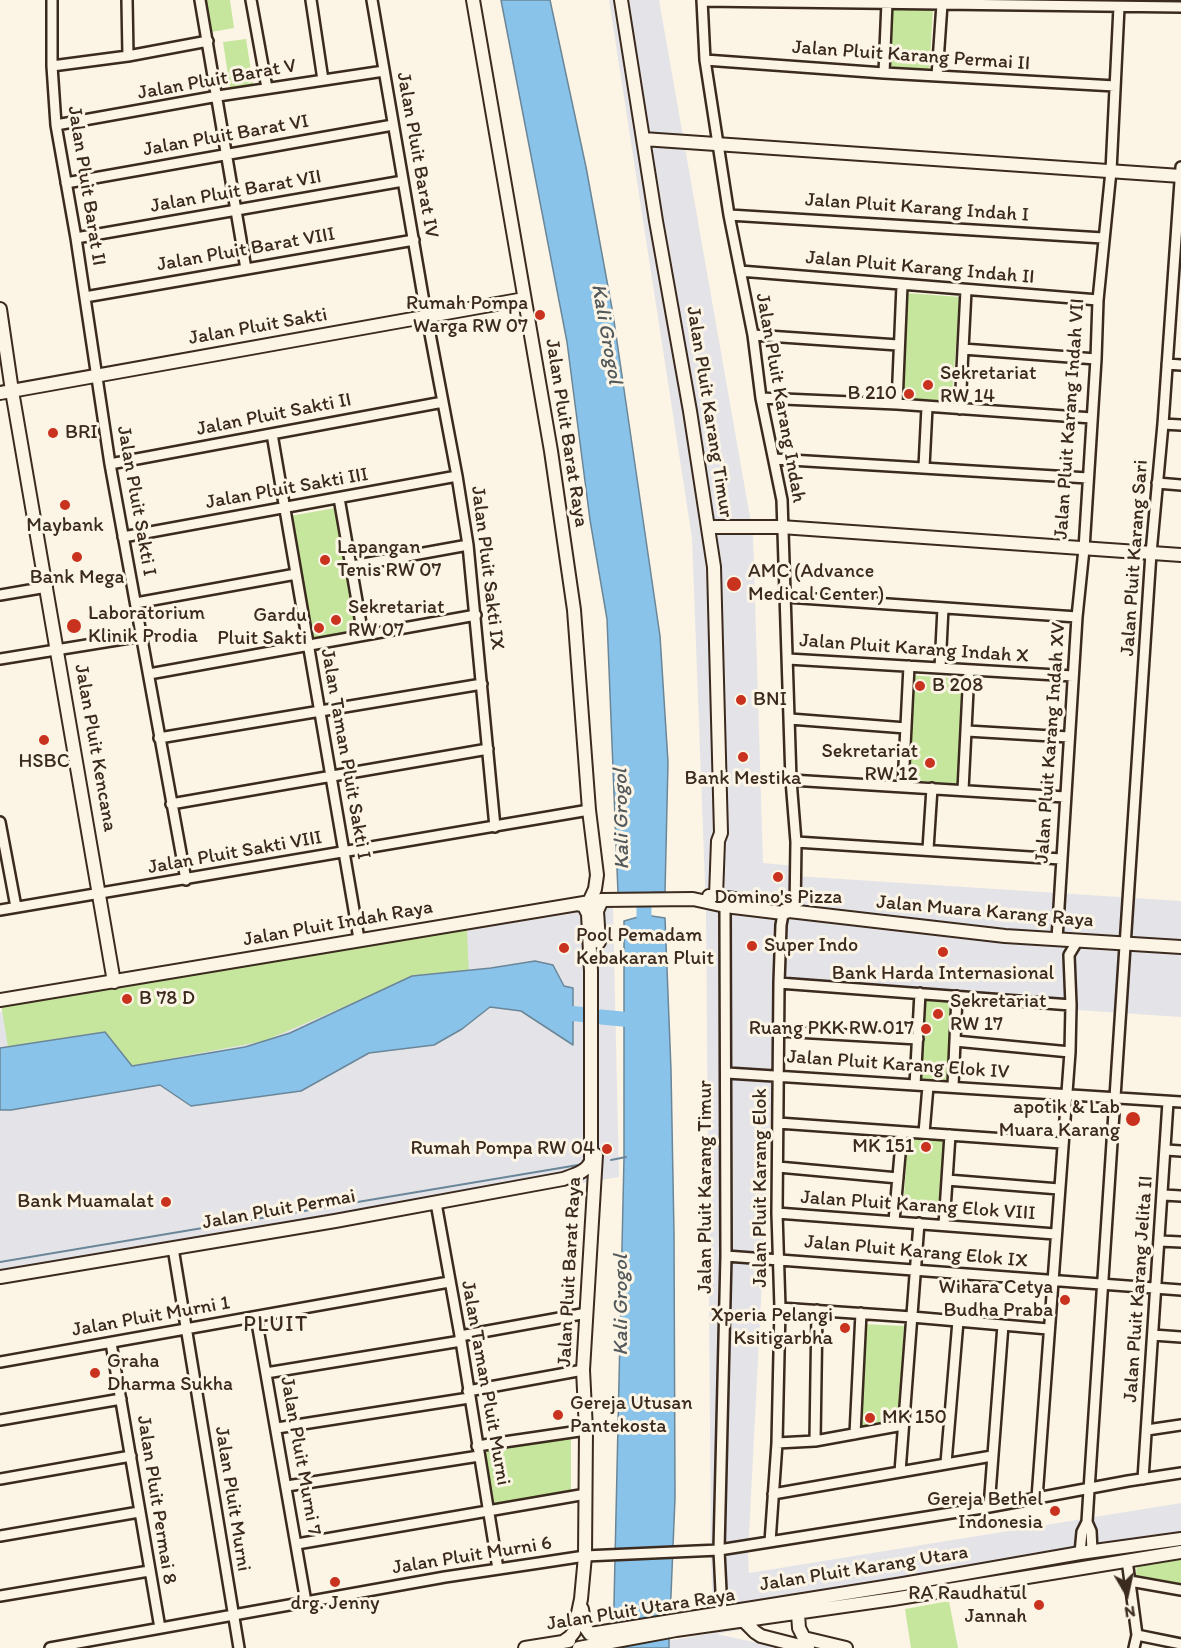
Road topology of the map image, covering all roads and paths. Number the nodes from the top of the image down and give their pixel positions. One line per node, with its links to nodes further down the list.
1 (52, 0): 17 (street, Jalan Pluit Barat II)
2 (127, 0): 15 (street)
3 (200, 0): 14 (street)
4 (251, 0): 23 (street)
5 (310, 0): 21 (street)
6 (372, 0): 18 (street, Jalan Pluit Barat IV)
7 (473, 0): 46 (street, Jalan Pluit Barat Raya)
8 (621, 0): 27 (street, Jalan Pluit Karang Timur)
9 (702, 1): 10 (street); 16 (street, Jalan Pluit Karang Indah)
10 (887, 2): 11 (street); 19 (street)
11 (942, 4): 12 (street); 20 (street)
12 (1119, 7): 13 (street); 22 (street, Jalan Pluit Karang Indah VII)
13 (1181, 7)
14 (208, 41): 15 (street); 24 (street)
15 (128, 56): 17 (street)
16 (705, 60): 19 (street, Jalan Pluit Karang Permai II); 28 (street, Jalan Pluit Karang Indah)
17 (52, 66): 25 (street, Jalan Pluit Barat II)
18 (384, 71): 21 (street, Jalan Pluit Barat V); 26 (street, Jalan Pluit Barat IV)
19 (884, 73): 20 (street, Jalan Pluit Karang Permai II)
20 (937, 76): 22 (street, Jalan Pluit Karang Permai II)
21 (323, 80): 23 (street, Jalan Pluit Barat V)
22 (1115, 86): 31 (street, Jalan Pluit Karang Indah VII)
23 (267, 88): 24 (street, Jalan Pluit Barat V)
24 (218, 96): 25 (street, Jalan Pluit Barat V); 29 (street)
25 (56, 125): 34 (street, Jalan Pluit Barat II)
26 (393, 125): 29 (street, Jalan Pluit Barat VI); 33 (street, Jalan Pluit Barat IV)
27 (644, 139): 28 (street); 78 (street, Jalan Pluit Karang Timur)
28 (718, 143): 31 (street); 36 (street, Jalan Pluit Karang Indah)
29 (227, 154): 34 (street, Jalan Pluit Barat VI); 35 (street)
30 (1181, 167): 32 (street, Jalan Pluit Karang Sari)
31 (1111, 171): 32 (street); 38 (street, Jalan Pluit Karang Indah VII)
32 (1181, 176): 40 (street, Jalan Pluit Karang Sari)
33 (403, 181): 35 (street, Jalan Pluit Barat VII); 39 (street, Jalan Pluit Barat IV)
34 (66, 183): 37 (street, Jalan Pluit Barat II)
35 (236, 211): 37 (street, Jalan Pluit Barat VII); 41 (street)
36 (729, 214): 38 (street, Jalan Pluit Karang Indah I); 42 (street, Jalan Pluit Karang Indah)
37 (76, 238): 45 (street, Jalan Pluit Barat II)
38 (1103, 238): 47 (street, Jalan Pluit Karang Indah VII)
39 (414, 240): 41 (street, Jalan Pluit Barat VIII); 51 (street, Jalan Pluit Barat IV)
40 (1178, 243): 48 (street, Jalan Pluit Karang Sari)
41 (246, 269): 45 (street, Jalan Pluit Barat VIII)
42 (740, 271): 43 (street, Jalan Pluit Karang Indah II); 52 (street, Jalan Pluit Karang Indah)
43 (902, 285): 44 (street, Jalan Pluit Karang Indah II); 53 (street)
44 (966, 290): 47 (street, Jalan Pluit Karang Indah II); 54 (street)
45 (85, 297): 58 (street, Jalan Pluit Barat II)
46 (524, 299): 51 (street, Jalan Pluit Sakti); 120 (street, Jalan Pluit Barat Raya)
47 (1098, 300): 55 (street, Jalan Pluit Karang Indah VII)
48 (1171, 301): 49 (street); 56 (street, Jalan Pluit Karang Sari)
49 (1181, 303)
50 (0, 312): 59 (street, Jalan Pluit Kencana)
51 (428, 315): 58 (street, Jalan Pluit Sakti); 61 (street, Jalan Pluit Sakti IX)
52 (753, 336): 53 (street); 60 (street, Jalan Pluit Karang Indah)
53 (898, 345): 62 (street)
54 (963, 349): 55 (street); 64 (street)
55 (1096, 359): 65 (street, Jalan Pluit Karang Indah VII)
56 (1167, 364): 57 (street); 66 (street, Jalan Pluit Karang Sari)
57 (1181, 365)
58 (98, 376): 59 (street, Jalan Pluit Sakti); 70 (street, Jalan Pluit Sakti I)
59 (6, 392): 87 (street, Jalan Pluit Kencana)
60 (761, 398): 62 (street); 69 (street, Jalan Pluit Karang Indah)
61 (443, 402): 68 (street, Jalan Pluit Sakti II); 72 (street, Jalan Pluit Sakti IX)
62 (897, 404): 63 (street)
63 (927, 407): 64 (street); 71 (street)
64 (960, 409): 65 (street)
65 (1092, 418): 73 (street, Jalan Pluit Karang Indah VII)
66 (1163, 424): 67 (street); 74 (street, Jalan Pluit Karang Sari)
67 (1181, 425)
68 (272, 434): 70 (street, Jalan Pluit Sakti II); 77 (street, Jalan Taman Pluit Sakti I)
69 (774, 459): 71 (street); 79 (street, Jalan Pluit Karang Indah)
70 (110, 464): 80 (street, Jalan Pluit Sakti I)
71 (924, 467): 73 (street)
72 (457, 476): 76 (street, Jalan Pluit Sakti III); 81 (street, Jalan Pluit Sakti IX)
73 (1088, 478): 82 (street, Jalan Pluit Karang Indah VII)
74 (1157, 483): 75 (street); 83 (street, Jalan Pluit Karang Sari)
75 (1181, 485)
76 (339, 498): 77 (street, Jalan Pluit Sakti III); 85 (street)
77 (284, 507): 80 (street, Jalan Pluit Sakti III); 86 (street, Jalan Taman Pluit Sakti I)
78 (708, 527): 79 (street, Jalan Pluit Karang Indah VII); 133 (street, Jalan Pluit Karang Timur)
79 (781, 527): 82 (street, Jalan Pluit Karang Indah VII); 89 (street, Jalan Pluit Karang Indah)
80 (123, 537): 90 (street, Jalan Pluit Sakti I)
81 (468, 545): 85 (street); 92 (street, Jalan Pluit Sakti IX)
82 (1084, 549): 83 (street); 93 (street, Jalan Pluit Karang Indah XV)
83 (1151, 553): 84 (street); 142 (street, Jalan Pluit Karang Sari)
84 (1181, 555)
85 (352, 566): 94 (street)
86 (296, 574): 90 (street); 96 (street, Jalan Taman Pluit Sakti I)
87 (47, 587): 88 (street); 97 (street, Jalan Pluit Kencana)
88 (0, 595)
89 (786, 597): 91 (street); 99 (street, Jalan Pluit Karang Indah)
90 (136, 603): 95 (street, Jalan Pluit Sakti I)
91 (943, 608): 93 (street); 101 (street)
92 (476, 615): 94 (street); 105 (street, Jalan Pluit Sakti IX)
93 (1077, 617): 104 (street, Jalan Pluit Karang Indah XV)
94 (363, 635): 96 (street)
95 (142, 636): 97 (street); 103 (street, Jalan Pluit Sakti I)
96 (308, 645): 103 (street); 106 (street, Jalan Taman Pluit Sakti I)
97 (58, 650): 98 (street); 130 (street, Jalan Pluit Kencana)
98 (0, 659)
99 (788, 659): 100 (street, Jalan Pluit Karang Indah X); 107 (street, Jalan Pluit Karang Indah)
100 (909, 666): 101 (street, Jalan Pluit Karang Indah X); 108 (street)
101 (939, 668): 102 (street, Jalan Pluit Karang Indah X)
102 (969, 670): 104 (street, Jalan Pluit Karang Indah X); 109 (street)
103 (148, 674): 111 (street, Jalan Pluit Sakti I)
104 (1073, 676): 110 (street, Jalan Pluit Karang Indah XV)
105 (482, 684): 106 (street); 112 (street, Jalan Pluit Sakti IX)
106 (320, 711): 111 (street); 113 (street, Jalan Taman Pluit Sakti I)
107 (790, 719): 108 (street); 114 (street, Jalan Pluit Karang Indah)
108 (906, 728): 115 (street)
109 (967, 731): 110 (street); 117 (street)
110 (1069, 737): 118 (street, Jalan Pluit Karang Indah XV)
111 (159, 738): 119 (street, Jalan Pluit Sakti I)
112 (488, 749): 113 (street); 122 (street, Jalan Pluit Sakti IX)
113 (331, 778): 119 (street); 126 (street, Jalan Taman Pluit Sakti I)
114 (791, 780): 115 (street); 124 (street, Jalan Pluit Karang Indah)
115 (903, 786): 116 (street)
116 (932, 788): 117 (street); 125 (street)
117 (963, 790): 118 (street)
118 (1065, 796): 127 (street, Jalan Pluit Karang Indah XV)
119 (171, 804): 129 (street, Jalan Pluit Sakti I)
120 (589, 810): 122 (street, Jalan Pluit Sakti VIII); 128 (street, Jalan Pluit Barat Raya)
121 (0, 822): 123 (street)
122 (495, 827): 126 (street, Jalan Pluit Sakti VIII)
123 (2, 842): 135 (street)
124 (796, 842): 125 (street); 137 (street, Jalan Pluit Karang Indah)
125 (928, 849): 127 (street)
126 (344, 852): 129 (street, Jalan Pluit Sakti VIII); 139 (street, Jalan Taman Pluit Sakti I)
127 (1061, 859): 140 (street, Jalan Pluit Karang Indah XV)
128 (597, 875): 132 (street, Jalan Pluit Barat Raya); 134 (street, Jalan Pluit Barat Raya)
129 (186, 880): 130 (street, Jalan Pluit Sakti VIII)
130 (100, 894): 135 (street, Jalan Pluit Sakti VIII); 145 (street, Jalan Pluit Kencana)
131 (688, 899): 132 (street, Jalan Pluit Indah Raya); 133 (street, Jalan Muara Karang Raya)
132 (610, 900): 134 (street, Jalan Pluit Indah Raya); 138 (street, Jalan Pluit Barat Raya)
133 (722, 900): 137 (street, Jalan Muara Karang Raya); 155 (street, Jalan Pluit Karang Timur)
134 (584, 903): 138 (street, Jalan Pluit Barat Raya); 139 (street, Jalan Pluit Indah Raya)
135 (16, 908): 136 (street, Jalan Pluit Sakti VIII)
136 (0, 910)
137 (787, 911): 140 (street, Jalan Muara Karang Raya); 146 (street, Jalan Pluit Karang Elok)
138 (594, 936): 144 (street, Jalan Pluit Barat Raya)
139 (359, 939): 145 (street, Jalan Pluit Indah Raya)
140 (1058, 939): 141 (street, Jalan Muara Karang Raya)
141 (1077, 940): 142 (street, Jalan Muara Karang Raya); 150 (street)
142 (1126, 943): 143 (street, Jalan Muara Karang Raya); 161 (street, Jalan Pluit Karang Sari)
143 (1181, 947)
144 (595, 971): 173 (street, Jalan Pluit Barat Raya); 176 (street, Jalan Pluit Barat Raya)
145 (114, 982): 149 (street, Jalan Pluit Indah Raya)
146 (779, 984): 147 (street); 151 (street, Jalan Pluit Karang Elok)
147 (921, 993): 148 (street); 152 (street)
148 (957, 996): 150 (street); 153 (street)
149 (0, 1000)
150 (1071, 1005): 154 (street)
151 (778, 1031): 152 (street); 156 (street, Jalan Pluit Karang Elok)
152 (918, 1039): 157 (street)
153 (955, 1041): 154 (street); 159 (street)
154 (1070, 1052): 160 (street)
155 (727, 1073): 156 (street, Jalan Pluit Karang Elok IV); 188 (street, Jalan Pluit Karang Timur)
156 (778, 1075): 157 (street, Jalan Pluit Karang Elok IV); 164 (street, Jalan Pluit Karang Elok)
157 (915, 1085): 158 (street, Jalan Pluit Karang Elok IV)
158 (928, 1086): 159 (street, Jalan Pluit Karang Elok IV); 166 (street)
159 (953, 1086): 160 (street, Jalan Pluit Karang Elok IV)
160 (1066, 1096): 161 (street, Jalan Pluit Karang Elok IV); 168 (street)
161 (1116, 1098): 162 (street, Jalan Pluit Karang Elok IV); 194 (street, Jalan Pluit Karang Sari)
162 (1168, 1102): 163 (street, Jalan Pluit Karang Elok IV); 169 (street, Jalan Pluit Karang Jelita II)
163 (1181, 1102)
164 (778, 1124): 165 (street); 171 (street, Jalan Pluit Karang Elok)
165 (902, 1132): 166 (street); 172 (street)
166 (924, 1133): 167 (street)
167 (950, 1136): 168 (street); 174 (street)
168 (1062, 1143): 175 (street)
169 (1166, 1150): 170 (street); 177 (street, Jalan Pluit Karang Jelita II)
170 (1181, 1151)
171 (778, 1167): 172 (street); 180 (street, Jalan Pluit Karang Elok)
172 (898, 1178): 181 (street)
173 (564, 1179): 176 (street); 179 (street, Jalan Pluit Permai)
174 (947, 1180): 175 (street); 183 (street)
175 (1059, 1189): 184 (street)
176 (594, 1192): 199 (street, Jalan Pluit Barat Raya)
177 (1164, 1195): 178 (street); 185 (street, Jalan Pluit Karang Jelita II)
178 (1181, 1196)
179 (436, 1203): 187 (street, Jalan Pluit Permai); 193 (street, Jalan Taman Pluit Murni)
180 (777, 1213): 181 (street, Jalan Pluit Karang Elok VIII); 189 (street, Jalan Pluit Karang Elok)
181 (894, 1221): 182 (street, Jalan Pluit Karang Elok VIII)
182 (919, 1223): 183 (street, Jalan Pluit Karang Elok VIII); 190 (street)
183 (944, 1225): 184 (street, Jalan Pluit Karang Elok VIII)
184 (1055, 1234): 192 (street)
185 (1160, 1241): 186 (street); 195 (street, Jalan Pluit Karang Jelita II)
186 (1181, 1242)
187 (173, 1248): 191 (street, Jalan Pluit Permai); 205 (street, Jalan Pluit Murni)
188 (726, 1256): 189 (street, Jalan Pluit Karang Elok IX); 245 (street, Jalan Pluit Karang Timur)
189 (778, 1259): 190 (street, Jalan Pluit Karang Elok IX); 197 (street, Jalan Pluit Karang Elok)
190 (915, 1270): 192 (street, Jalan Pluit Karang Elok IX); 202 (street)
191 (0, 1277)
192 (1053, 1281): 194 (street, Jalan Pluit Karang Elok IX); 206 (street)
193 (449, 1282): 201 (street, Jalan Pluit Murni 1); 209 (street, Jalan Taman Pluit Murni)
194 (1103, 1285): 195 (street, Jalan Pluit Karang Elok IX); 234 (street, Jalan Pluit Karang Sari)
195 (1156, 1289): 196 (street, Jalan Pluit Karang Elok IX); 207 (street, Jalan Pluit Karang Jelita II)
196 (1181, 1290)
197 (780, 1308): 198 (street); 224 (street, Jalan Pluit Karang Elok)
198 (817, 1310): 200 (street); 223 (street)
199 (587, 1313): 209 (street); 212 (street, Jalan Pluit Barat Raya)
200 (861, 1313): 202 (street); 222 (street)
201 (256, 1317): 205 (street, Jalan Pluit Murni 1); 213 (street, Jalan Pluit Murni 7)
202 (912, 1317): 203 (street); 217 (street)
203 (958, 1321): 204 (street); 228 (street)
204 (1003, 1325): 206 (street); 227 (street)
205 (186, 1328): 210 (street, Jalan Pluit Murni 1); 264 (street, Jalan Pluit Murni)
206 (1048, 1329): 237 (street)
207 (1153, 1335): 208 (street); 221 (street, Jalan Pluit Karang Jelita II)
208 (1181, 1337)
209 (460, 1338): 213 (street); 214 (street, Jalan Taman Pluit Murni)
210 (111, 1343): 211 (street, Jalan Pluit Murni 1); 215 (street, Jalan Pluit Permai 8)
211 (0, 1362)
212 (583, 1370): 214 (street); 220 (street, Jalan Pluit Barat Raya)
213 (266, 1373): 219 (street, Jalan Pluit Murni 7)
214 (468, 1395): 219 (street); 225 (street, Jalan Taman Pluit Murni)
215 (121, 1399): 216 (street); 226 (street, Jalan Pluit Permai 8)
216 (0, 1420)
217 (903, 1425): 222 (street); 229 (street)
218 (1181, 1425): 221 (street)
219 (277, 1428): 233 (street, Jalan Pluit Murni 7)
220 (586, 1430): 225 (street); 235 (street, Jalan Pluit Barat Raya)
221 (1148, 1430): 232 (street, Jalan Pluit Karang Jelita II)
222 (855, 1434): 223 (street)
223 (815, 1440): 224 (street)
224 (777, 1443): 236 (street, Jalan Pluit Karang Elok)
225 (478, 1451): 233 (street); 239 (street, Jalan Taman Pluit Murni)
226 (131, 1456): 231 (street); 240 (street, Jalan Pluit Permai 8)
227 (992, 1456): 228 (street); 238 (street)
228 (946, 1463): 229 (street)
229 (900, 1472): 236 (street)
230 (1181, 1473): 232 (street, Jalan Pluit Murni 6)
231 (0, 1479)
232 (1143, 1479): 234 (street, Jalan Pluit Murni 6)
233 (287, 1486): 244 (street, Jalan Pluit Murni 7)
234 (1089, 1490): 237 (street, Jalan Pluit Murni 6); 246 (street, Jalan Pluit Karang Sari)
235 (586, 1494): 239 (street); 248 (street, Jalan Pluit Barat Raya)
236 (773, 1494): 243 (street, Jalan Pluit Karang Elok)
237 (1037, 1498): 238 (street, Jalan Pluit Murni 6)
238 (989, 1507): 243 (street, Jalan Pluit Murni 6)
239 (488, 1510): 244 (street); 251 (street, Jalan Taman Pluit Murni)
240 (139, 1512): 241 (street); 252 (street, Jalan Pluit Permai 8)
241 (0, 1536)
242 (1181, 1539): 246 (street, Jalan Pluit Karang Utara)
243 (771, 1542): 245 (street, Jalan Pluit Murni 6)
244 (297, 1544): 261 (street, Jalan Pluit Murni 7)
245 (719, 1550): 248 (street, Jalan Pluit Murni 6); 262 (street, Jalan Pluit Karang Timur)
246 (1086, 1552): 250 (street, Jalan Pluit Karang Utara)
247 (1181, 1552): 249 (street, Jalan Pluit Karang Utara)
248 (585, 1556): 251 (street, Jalan Pluit Murni 6); 259 (street, Jalan Pluit Barat Raya)
249 (1127, 1560): 253 (street, Jalan Pluit Karang Utara); 254 (street)
250 (1035, 1561): 253 (street); 255 (street, Jalan Pluit Karang Utara)
251 (498, 1569): 261 (street, Jalan Pluit Murni 6)
252 (149, 1571): 257 (street); 267 (street, Jalan Pluit Permai 8)
253 (1023, 1578): 258 (street, Jalan Pluit Karang Utara)
254 (1130, 1581): 256 (street); 268 (street)
255 (903, 1584): 258 (street); 262 (street, Jalan Pluit Karang Utara)
256 (1181, 1590)
257 (0, 1596)
258 (914, 1596): 260 (street, Jalan Pluit Karang Utara)
259 (581, 1599): 269 (street); 270 (street, Jalan Pluit Barat Raya)
260 (893, 1599): 263 (street, Jalan Pluit Karang Utara); 266 (street, Jalan Pluit Utara Raya)
261 (306, 1602): 264 (street, Jalan Pluit Murni 6)
262 (722, 1612): 266 (street, Jalan Pluit Karang Utara)
263 (798, 1614): 265 (street, Jalan Pluit Utara Raya); 277 (street)
264 (234, 1615): 267 (street, Jalan Pluit Murni 6); 273 (street, Jalan Pluit Murni)
265 (744, 1621): 266 (street, Jalan Pluit Utara Raya); 276 (street)
266 (680, 1624): 269 (street, Jalan Pluit Utara Raya)
267 (160, 1628): 272 (street, Jalan Pluit Murni 6)
268 (1137, 1635): 271 (street); 278 (street)
269 (608, 1636): 270 (street, Jalan Pluit Utara Raya); 275 (street, Jalan Pluit Utara Raya)
270 (563, 1642): 274 (street, Jalan Pluit Utara Raya)
271 (1181, 1644)
272 (50, 1648)
273 (239, 1648)
274 (525, 1648)
275 (579, 1648)
276 (808, 1648)
277 (846, 1648)
278 (1134, 1648)

